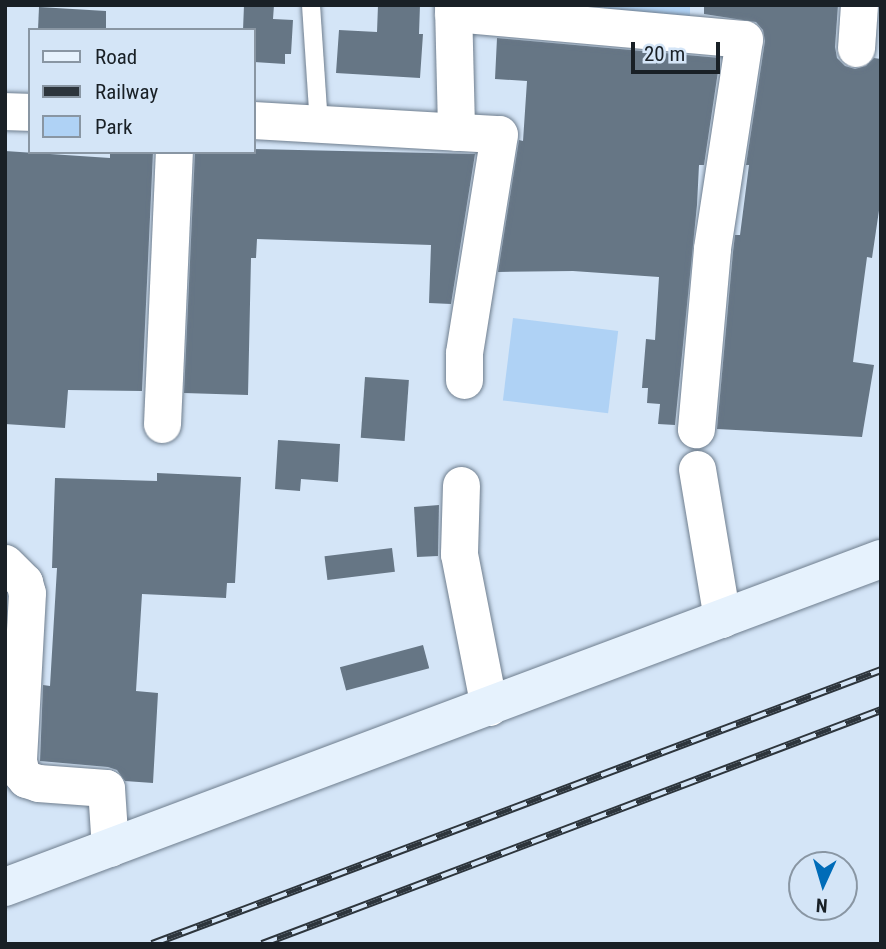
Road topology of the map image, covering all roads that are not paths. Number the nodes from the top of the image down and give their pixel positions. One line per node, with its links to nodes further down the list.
1 (311, 5): 8 (lane)
2 (859, 5): 4 (street)
3 (453, 9): 9 (street); 13 (street)
4 (856, 48)
5 (5, 111): 6 (street)
6 (28, 112)
7 (256, 120): 8 (street)
8 (319, 124): 9 (street)
9 (456, 132): 11 (street)
10 (174, 154): 12 (street)
11 (464, 380)
12 (162, 424)
13 (696, 429)
14 (697, 469): 18 (street)
15 (461, 485): 19 (street)
16 (881, 559): 18 (street)
17 (5, 562): 20 (street)
18 (722, 619): 19 (street)
19 (489, 707): 20 (street)
20 (110, 848): 21 (street)
21 (5, 887)

